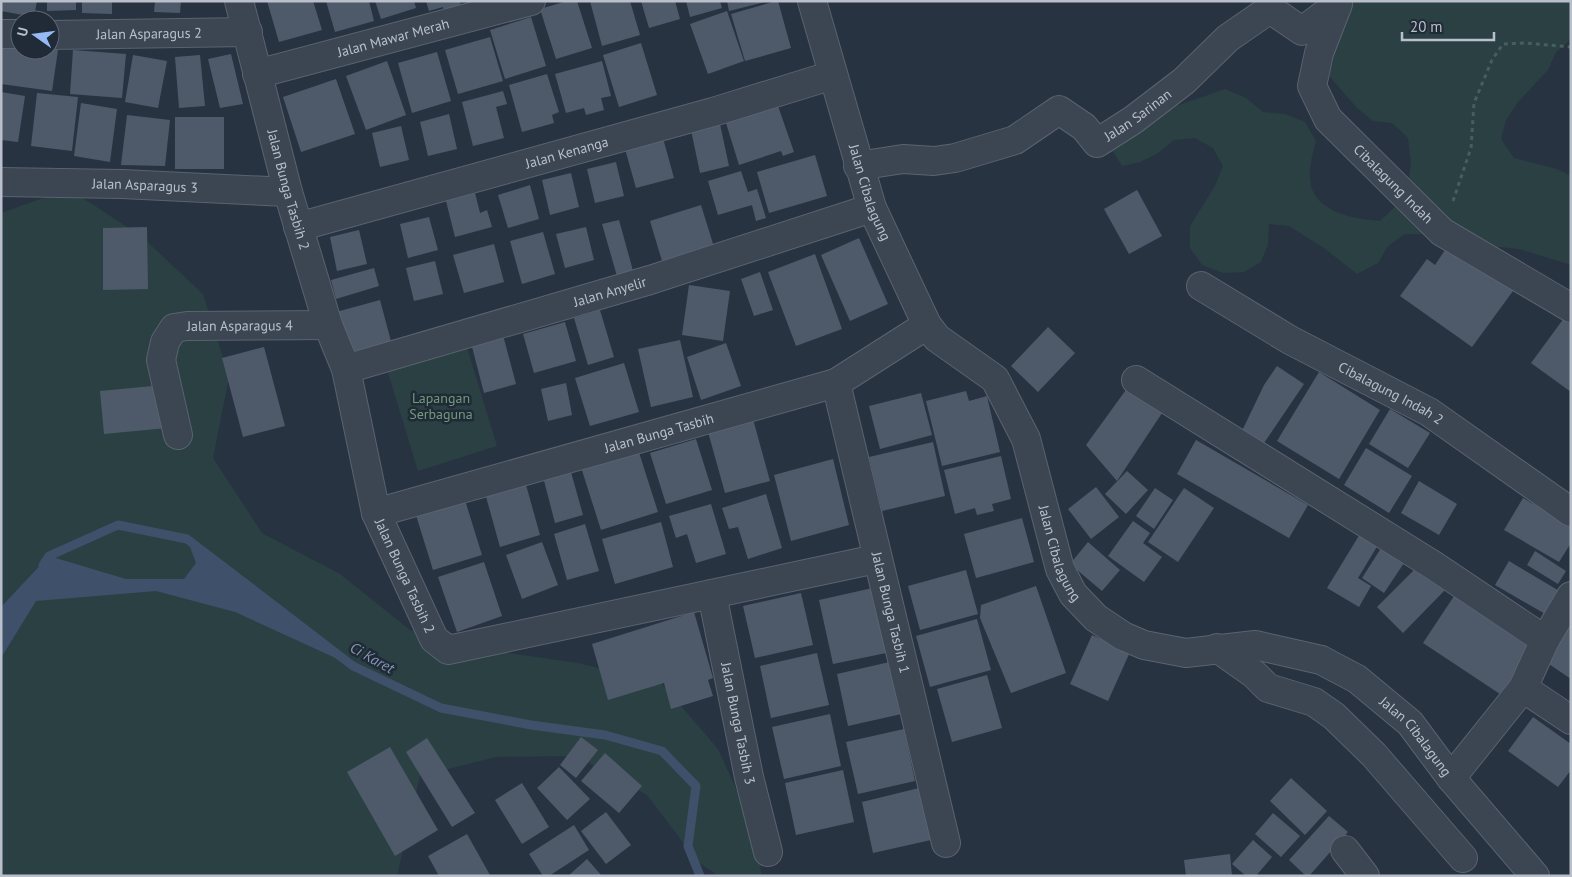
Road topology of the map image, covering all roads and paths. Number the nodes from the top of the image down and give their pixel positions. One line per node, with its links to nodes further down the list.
1 (239, 1): 5 (street, Jalan Bunga Tasbih 2)
2 (531, 1): 8 (street, Jalan Mawar Merah)
3 (812, 1): 9 (street, Jalan Cibalagung)
4 (1338, 3): 10 (street, Jalan Sarinan); 15 (street, Cibalagung Indah)
5 (248, 32): 6 (street, Jalan Asparagus 2); 8 (street, Jalan Bunga Tasbih 2)
6 (60, 35)
7 (1571, 47): 15 (path)
8 (257, 74): 12 (street, Jalan Bunga Tasbih 2)
9 (834, 75): 10 (street, Jalan Cibalagung); 14 (street, Jalan Kenanga)
10 (858, 166): 13 (street, Jalan Cibalagung)
11 (1, 182): 12 (street, Jalan Asparagus 3)
12 (288, 192): 14 (street, Jalan Bunga Tasbih 2)
13 (872, 208): 19 (street, Jalan Cibalagung); 20 (street, Jalan Anyelir)
14 (298, 227): 18 (street, Jalan Bunga Tasbih 2)
15 (1442, 232): 17 (street, Cibalagung Indah)
16 (1201, 286): 24 (street, Cibalagung Indah 2)
17 (1571, 308)
18 (328, 325): 20 (street, Jalan Bunga Tasbih 2); 23 (street, Jalan Asparagus 4)
19 (927, 325): 22 (street, Jalan Bunga Tasbih); 30 (street, Jalan Cibalagung)
20 (346, 368): 25 (street, Jalan Bunga Tasbih 2)
21 (1136, 380): 29 (street)
22 (836, 383): 25 (street, Jalan Bunga Tasbih); 26 (street, Jalan Bunga Tasbih 1)
23 (178, 435)
24 (1571, 512)
25 (376, 513): 27 (street, Jalan Bunga Tasbih 2)
26 (876, 559): 27 (street, Jalan Bunga Tasbih 2); 34 (street, Jalan Bunga Tasbih 1)
27 (712, 594): 36 (street, Jalan Bunga Tasbih 3)
28 (1571, 596): 29 (street)
29 (1545, 640): 31 (street)
30 (1217, 648): 33 (street, Jalan Cibalagung); 37 (street)
31 (1523, 688): 32 (street); 33 (street)
32 (1571, 720)
33 (1451, 778): 39 (street, Jalan Cibalagung)
34 (946, 843)
35 (1345, 850): 38 (street)
36 (768, 852)
37 (1463, 858)
38 (1365, 876)
39 (1535, 876)

